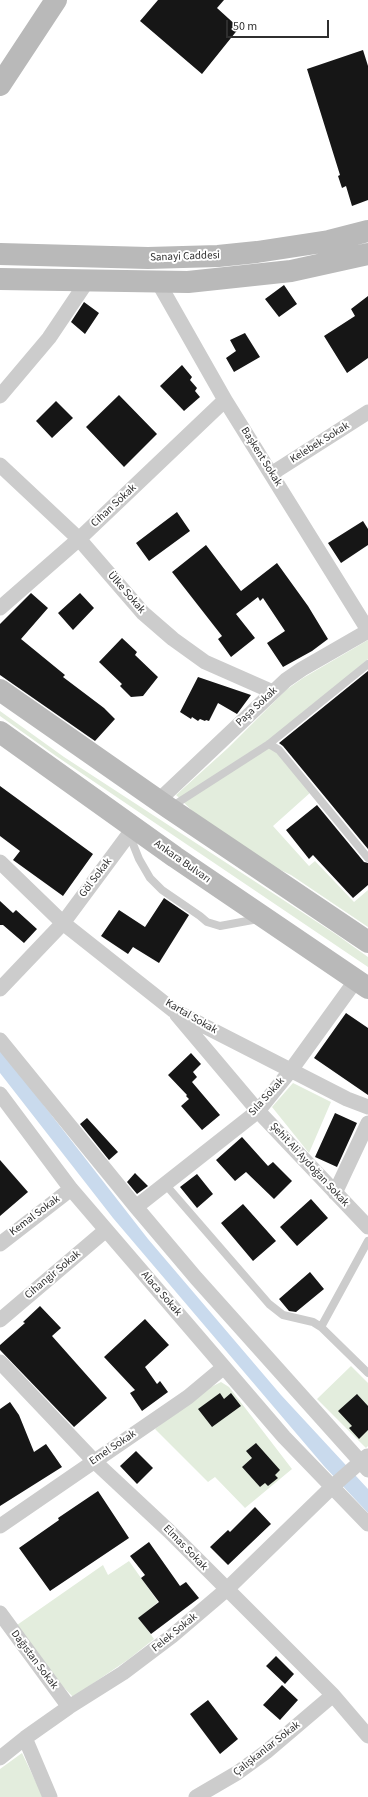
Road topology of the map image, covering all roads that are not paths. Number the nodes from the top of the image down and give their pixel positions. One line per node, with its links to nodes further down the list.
1 (56, 0): 2 (main road)
2 (0, 85)
3 (368, 231): 4 (main road, Sanayi Caddesi)
4 (0, 254)
5 (368, 254): 8 (main road)
6 (0, 279): 7 (main road)
7 (88, 280): 8 (main road); 9 (street)
8 (158, 282): 10 (street, Başkent Sokak)
9 (0, 396)
10 (225, 400): 13 (street, Başkent Sokak); 14 (street, Cihan Sokak)
11 (368, 412): 13 (street, Kelebek Sokak)
12 (0, 465): 14 (street, Ülke Sokak)
13 (271, 474): 16 (street, Başkent Sokak)
14 (79, 538): 15 (street, Cihan Sokak); 19 (street, Ülke Sokak)
15 (0, 608)
16 (368, 630): 19 (street, Paşa Sokak)
17 (368, 664): 21 (lane)
18 (0, 690): 22 (main road)
19 (273, 692): 22 (street, Paşa Sokak)
20 (0, 732): 26 (main road, Ankara Bulvarı)
21 (269, 744): 22 (lane); 24 (lane)
22 (164, 805): 28 (main road)
23 (129, 834): 26 (lane); 27 (street, Göl Sokak)
24 (368, 858)
25 (0, 862): 27 (street, Kartal Sokak)
26 (262, 918): 29 (main road, Ankara Bulvarı)
27 (63, 923): 30 (street, Göl Sokak); 31 (street, Kartal Sokak)
28 (368, 942)
29 (362, 984): 33 (street, Sıla Sokak)
30 (0, 989)
31 (173, 1010): 33 (street, Kartal Sokak); 36 (street, Şehit Ali Aydoğan Sokak)
32 (0, 1040): 41 (street)
33 (291, 1070): 35 (street, Kartal Sokak); 36 (street, Sıla Sokak)
34 (0, 1094): 39 (street, Alaca Sokak)
35 (368, 1107)
36 (258, 1111): 38 (street, Sıla Sokak); 40 (street, Şehit Ali Aydoğan Sokak)
37 (368, 1123): 40 (street)
38 (165, 1184): 41 (street, Sıla Sokak); 47 (lane)
39 (71, 1189): 43 (street, Alaca Sokak); 45 (street, Kemal Sokak)
40 (335, 1193): 42 (street, Şehit Ali Aydoğan Sokak)
41 (136, 1207): 52 (street)
42 (368, 1227)
43 (106, 1230): 46 (street, Cihangir Sokak); 49 (street, Alaca Sokak)
44 (368, 1241): 47 (lane)
45 (0, 1244)
46 (0, 1320)
47 (321, 1327): 50 (lane)
48 (0, 1362): 51 (street, Elmas Sokak)
49 (224, 1367): 51 (street, Emel Sokak); 53 (street, Alaca Sokak)
50 (368, 1373)
51 (94, 1461): 55 (street, Emel Sokak); 56 (street, Elmas Sokak)
52 (363, 1463): 53 (street, Felek Sokak)
53 (332, 1486): 54 (street, Alaca Sokak); 56 (street, Felek Sokak)
54 (368, 1524)
55 (0, 1526)
56 (226, 1590): 58 (street, Elmas Sokak); 59 (street, Felek Sokak)
57 (0, 1613): 59 (street, Dağıstan Sokak)
58 (333, 1695): 60 (street, Elmas Sokak); 64 (street, Çalışkanlar Sokak)
59 (69, 1707): 61 (street, Felek Sokak)
60 (368, 1736)
61 (25, 1738): 62 (street, Felek Sokak); 63 (street)
62 (0, 1758)
63 (50, 1797)
64 (196, 1797)

